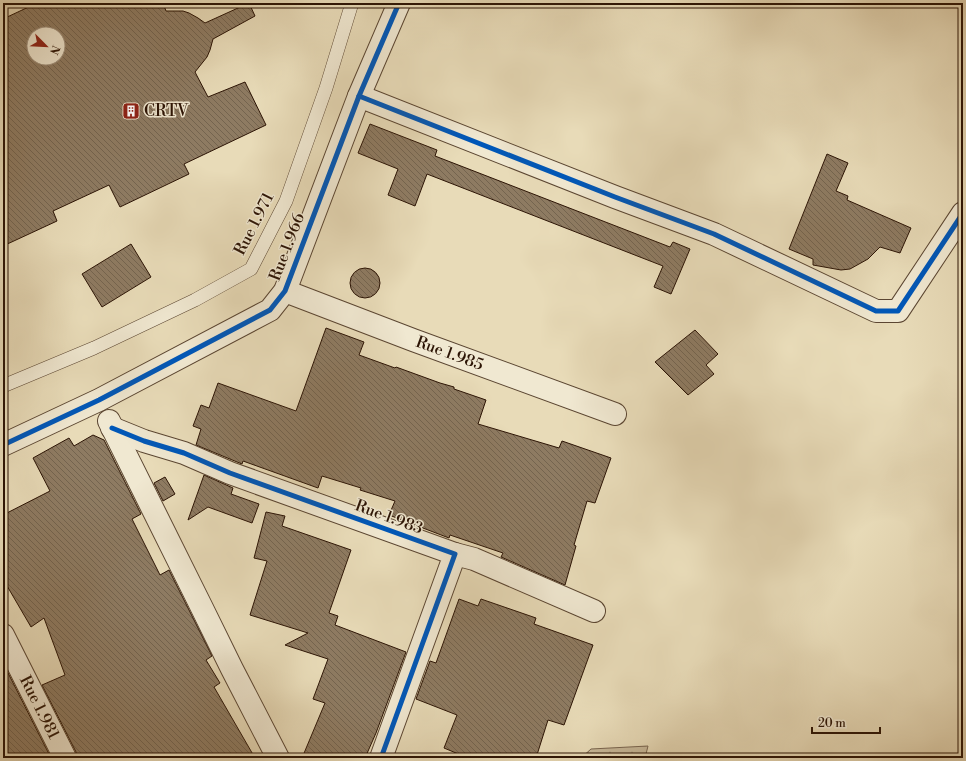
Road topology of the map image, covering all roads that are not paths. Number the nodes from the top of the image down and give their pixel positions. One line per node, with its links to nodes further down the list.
1 (352, 3): 6 (lane, Rue 1.971)
2 (399, 3): 3 (street, Rue 1.966)
3 (359, 96): 4 (street); 5 (street, Rue 1.966)
4 (963, 213)
5 (285, 291): 7 (street, Rue 1.966); 8 (street, Rue 1.985)
6 (3, 386)
7 (100, 400): 9 (street); 10 (street, Rue 1.966)
8 (615, 414)
9 (112, 428): 11 (street, Rue 1.983); 15 (street)
10 (3, 445)
11 (455, 554): 12 (street); 16 (street)
12 (594, 611)
13 (3, 636): 14 (street, Rue 1.981)
14 (65, 758)
15 (278, 758)
16 (382, 758)

